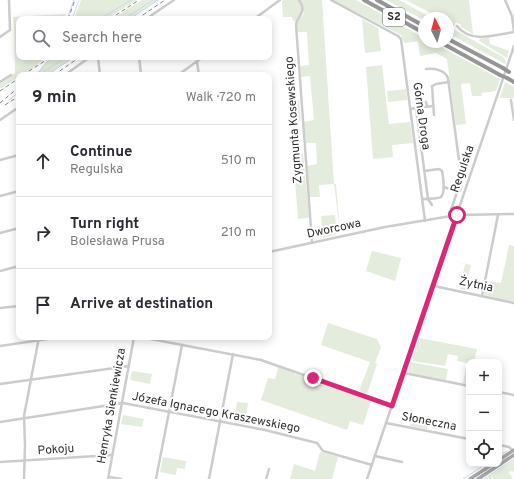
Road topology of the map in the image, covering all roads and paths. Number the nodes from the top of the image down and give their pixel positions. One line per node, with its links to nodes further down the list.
1 (9, 0): 15 (street)
2 (174, 0): 9 (street)
3 (280, 0): 10 (street)
4 (299, 0): 62 (street, Zygmunta Kosewskiego)
5 (331, 0): 41 (street, Górna Droga)
6 (364, 0): 13 (highway, S2)
7 (377, 0): 11 (highway, S2)
8 (505, 0): 14 (street)
9 (150, 16)
10 (258, 16)
11 (418, 23)
12 (457, 26): 14 (street)
13 (418, 30)
14 (514, 32)
15 (0, 37)
16 (454, 42): 30 (highway, bridge)
17 (514, 46): 57 (street, Regulska)
18 (451, 48): 34 (highway, bridge)
19 (86, 60): 25 (street)
20 (98, 60): 26 (street)
21 (139, 60): 27 (street)
22 (199, 60): 23 (street)
23 (197, 62): 28 (street); 29 (street)
24 (426, 69): 33 (street)
25 (68, 72)
26 (100, 72)
27 (141, 72)
28 (182, 72)
29 (199, 72)
30 (514, 74)
31 (11, 75): 32 (street)
32 (0, 82)
33 (449, 82): 38 (street); 50 (street)
34 (514, 82)
35 (511, 100): 44 (street)
36 (426, 102): 37 (street)
37 (427, 106): 38 (street); 39 (street)
38 (433, 106): 42 (street)
39 (416, 108): 41 (street); 47 (street)
40 (16, 109): 43 (street)
41 (410, 109): 53 (street, Górna Droga)
42 (434, 115)
43 (0, 120)
44 (514, 120)
45 (16, 156): 46 (street)
46 (0, 160)
47 (424, 170): 48 (street); 52 (street)
48 (444, 187): 50 (street); 52 (street)
49 (16, 192): 51 (street)
50 (457, 192): 55 (street)
51 (0, 196)
52 (428, 198): 53 (street); 54 (street)
53 (423, 199): 59 (street, Górna Droga)
54 (432, 205)
55 (451, 210)
56 (514, 214): 58 (street, Dworcowa)
57 (457, 215): 58 (street, Dworcowa); 59 (street, Dworcowa); 66 (street, Regulska)
58 (498, 215): 67 (street)
59 (425, 221): 62 (street, Dworcowa)
60 (16, 229): 61 (street)
61 (0, 233)
62 (312, 242): 63 (street, Dworcowa)
63 (272, 251)
64 (16, 267): 65 (street)
65 (0, 271)
66 (434, 286): 67 (street, Żytnia); 79 (street, Regulska)
67 (482, 296): 68 (street, Żytnia)
68 (514, 303)
69 (16, 306): 70 (street)
70 (0, 308)
71 (33, 340): 76 (street)
72 (38, 340): 80 (street)
73 (133, 340): 78 (street, Henryka Sienkiewicza)
74 (156, 340): 75 (street)
75 (182, 345): 77 (street); 87 (street)
76 (0, 346)
77 (232, 354): 86 (street); 89 (street)
78 (129, 366): 80 (street); 85 (street, Henryka Sienkiewicza)
79 (404, 373): 82 (street); 86 (street, Regulska)
80 (31, 379): 81 (street); 88 (street)
81 (0, 384)
82 (466, 385)
83 (502, 393): 84 (street)
84 (514, 395)
85 (122, 404): 87 (street, Józefa Ignacego Kraszewskiego); 88 (street, Józefa Ignacego Kraszewskiego); 95 (street, Henryka Sienkiewicza)
86 (392, 406): 91 (street, Regulska)
87 (169, 412): 89 (street, Józefa Ignacego Kraszewskiego); 108 (street)
88 (24, 418): 90 (street, Józefa Ignacego Kraszewskiego); 99 (street)
89 (220, 421): 102 (street, Józefa Ignacego Kraszewskiego); 109 (street)
90 (0, 422)
91 (386, 423): 92 (street, Słoneczna); 97 (street, Regulska)
92 (466, 438)
93 (502, 446): 94 (street)
94 (514, 450): 98 (main road)
95 (112, 455): 99 (street, Pokoju); 105 (street, Henryka Sienkiewicza)
96 (514, 455): 113 (main road)
97 (375, 456): 101 (street); 102 (street, Regulska)
98 (502, 458)
99 (25, 460): 100 (street, Pokoju); 106 (street)
100 (0, 462)
101 (402, 462)
102 (372, 465): 111 (street, Regulska)
103 (488, 467): 112 (main road)
104 (269, 469): 110 (street)
105 (108, 478): 107 (street)
106 (24, 479)
107 (121, 479)
108 (156, 479)
109 (210, 479)
110 (266, 479)
111 (367, 479)
112 (470, 479)
113 (478, 479)

